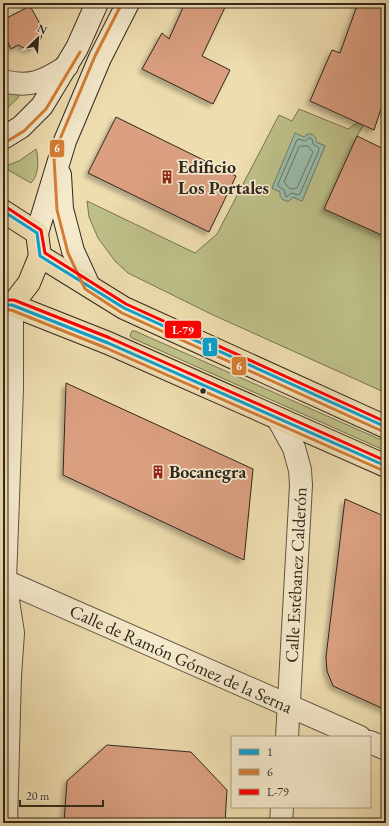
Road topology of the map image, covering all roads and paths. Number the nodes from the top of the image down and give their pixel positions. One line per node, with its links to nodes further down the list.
1 (98, 3): 3 (street)
2 (128, 3): 6 (street)
3 (67, 66): 4 (street); 5 (street)
4 (3, 82)
5 (3, 138)
6 (59, 158): 8 (street); 10 (street)
7 (3, 212): 8 (main road)
8 (37, 233): 9 (main road)
9 (40, 256): 10 (main road); 11 (main road)
10 (89, 286): 13 (main road)
11 (8, 305): 12 (main road); 15 (street)
12 (278, 418): 14 (main road); 16 (street, Calle Estébanez Calderón)
13 (386, 427)
14 (386, 466)
15 (4, 582): 16 (street, Calle de Ramón Gómez de la Serna); 22 (street)
16 (289, 706): 17 (street, Calle Estébanez Calderón); 18 (street, Calle de Ramón Gómez de la Serna)
17 (287, 736)
18 (358, 736)
19 (371, 742): 20 (street)
20 (386, 749)
21 (282, 808): 23 (street)
22 (6, 823)
23 (281, 823)

